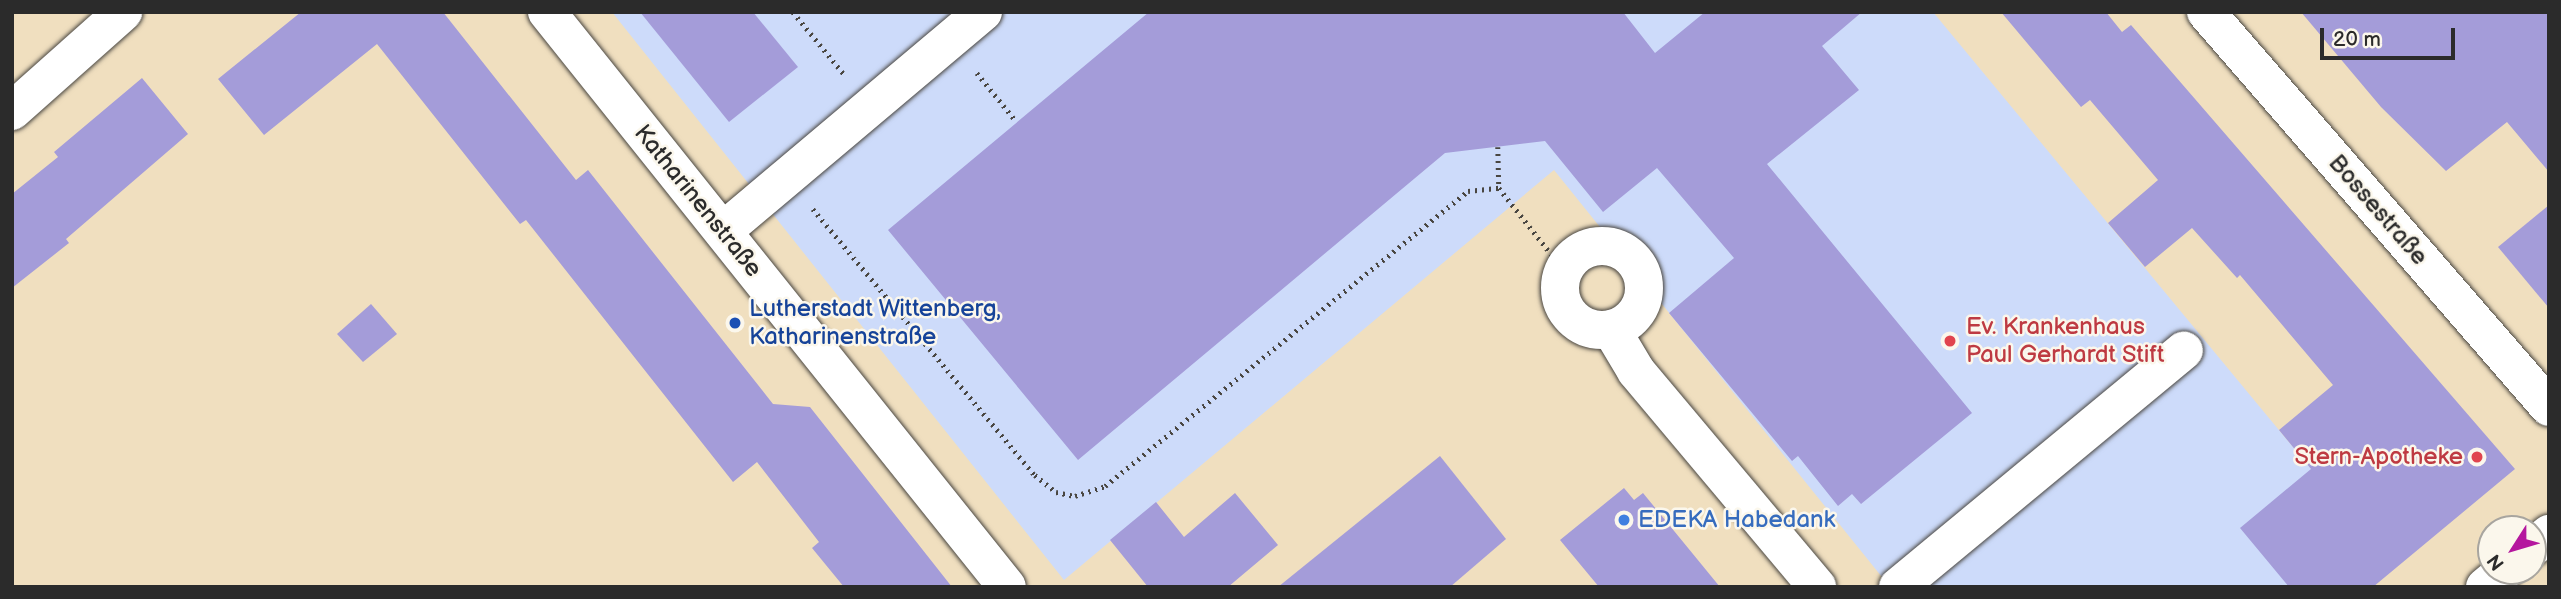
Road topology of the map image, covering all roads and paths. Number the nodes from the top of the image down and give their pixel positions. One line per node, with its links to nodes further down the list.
1 (123, 12): 8 (street)
2 (547, 12): 13 (street, Katharinenstraße)
3 (793, 12): 7 (path)
4 (983, 12): 6 (street)
5 (2206, 12): 17 (street, Bossestraße)
6 (950, 40): 7 (street); 9 (path)
7 (871, 108): 11 (street)
8 (12, 111)
9 (1016, 121)
10 (1498, 146): 12 (path)
11 (788, 179): 12 (path); 13 (street)
12 (1499, 187): 14 (path)
13 (723, 231): 18 (street, Katharinenstraße)
14 (1563, 269): 15 (street); 15 (street)
15 (1611, 330): 19 (street)
16 (2184, 350): 20 (street)
17 (2549, 407)
18 (1007, 587)
19 (1817, 587)
20 (1898, 587)

